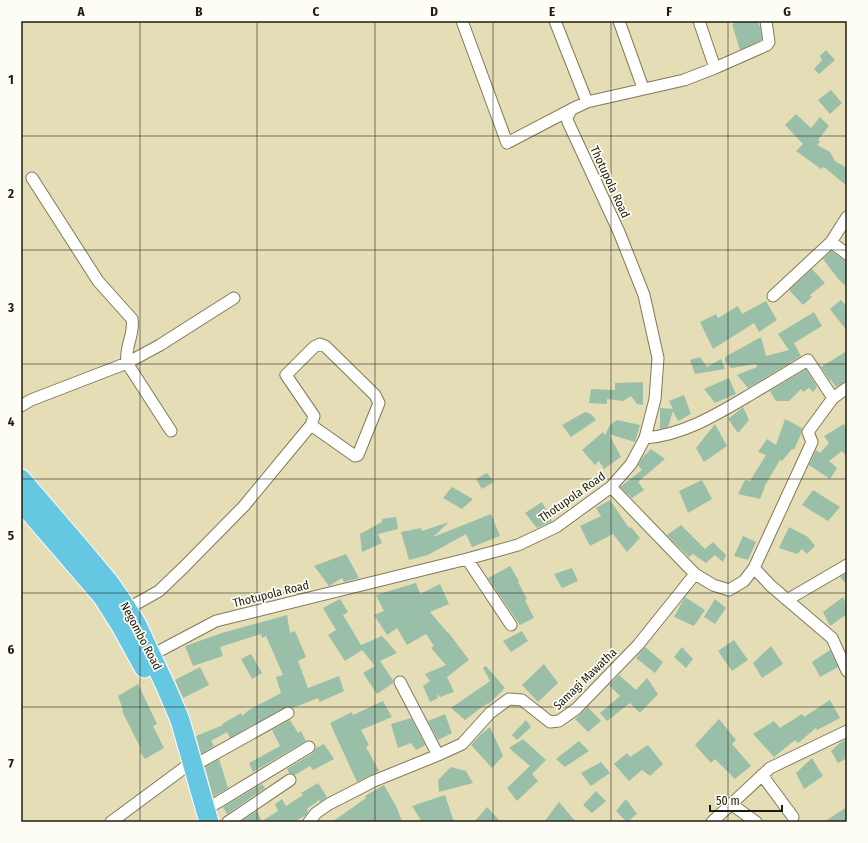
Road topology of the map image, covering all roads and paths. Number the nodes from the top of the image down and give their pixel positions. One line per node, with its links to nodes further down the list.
1 (462, 21): 9 (street)
2 (555, 21): 8 (street)
3 (619, 21): 7 (street)
4 (699, 21): 6 (street)
5 (766, 21): 6 (street)
6 (715, 68): 7 (street)
7 (643, 88): 8 (street)
8 (587, 102): 9 (street)
9 (572, 109): 22 (street, Thotupola Road)
10 (32, 178): 16 (street)
11 (847, 218): 12 (street)
12 (831, 242): 13 (street); 14 (street)
13 (847, 254)
14 (773, 296)
15 (234, 298): 16 (street)
16 (127, 363): 19 (street); 21 (street)
17 (847, 388): 18 (street)
18 (833, 398): 22 (street); 28 (street)
19 (21, 406)
20 (311, 426): 20 (street); 31 (street)
21 (171, 431)
22 (645, 438): 24 (street, Thotupola Road)
23 (21, 479): 31 (highway, Negombo Road)
24 (612, 487): 26 (street, Thotupola Road); 29 (street)
25 (21, 502): 33 (highway, Negombo Road)
26 (467, 559): 32 (street); 33 (street, Thotupola Road)
27 (847, 565): 30 (street)
28 (754, 568): 29 (street); 30 (street)
29 (695, 574): 39 (street, Samagi Mawatha)
30 (787, 600): 34 (street)
31 (127, 609): 33 (highway, Negombo Road)
32 (512, 625)
33 (146, 658): 40 (highway, Negombo Road)
34 (847, 671)
35 (400, 682): 39 (street)
36 (288, 712): 40 (street)
37 (847, 731): 41 (street)
38 (309, 747): 45 (street)
39 (438, 755): 48 (street, Samagi Mawatha)
40 (189, 766): 45 (highway, Negombo Road); 46 (street)
41 (762, 775): 43 (street); 44 (street)
42 (290, 780): 47 (street)
43 (731, 804): 49 (street); 50 (street)
44 (793, 817)
45 (204, 818)
46 (111, 822)
47 (228, 822)
48 (309, 822)
49 (712, 822)
50 (756, 822)

